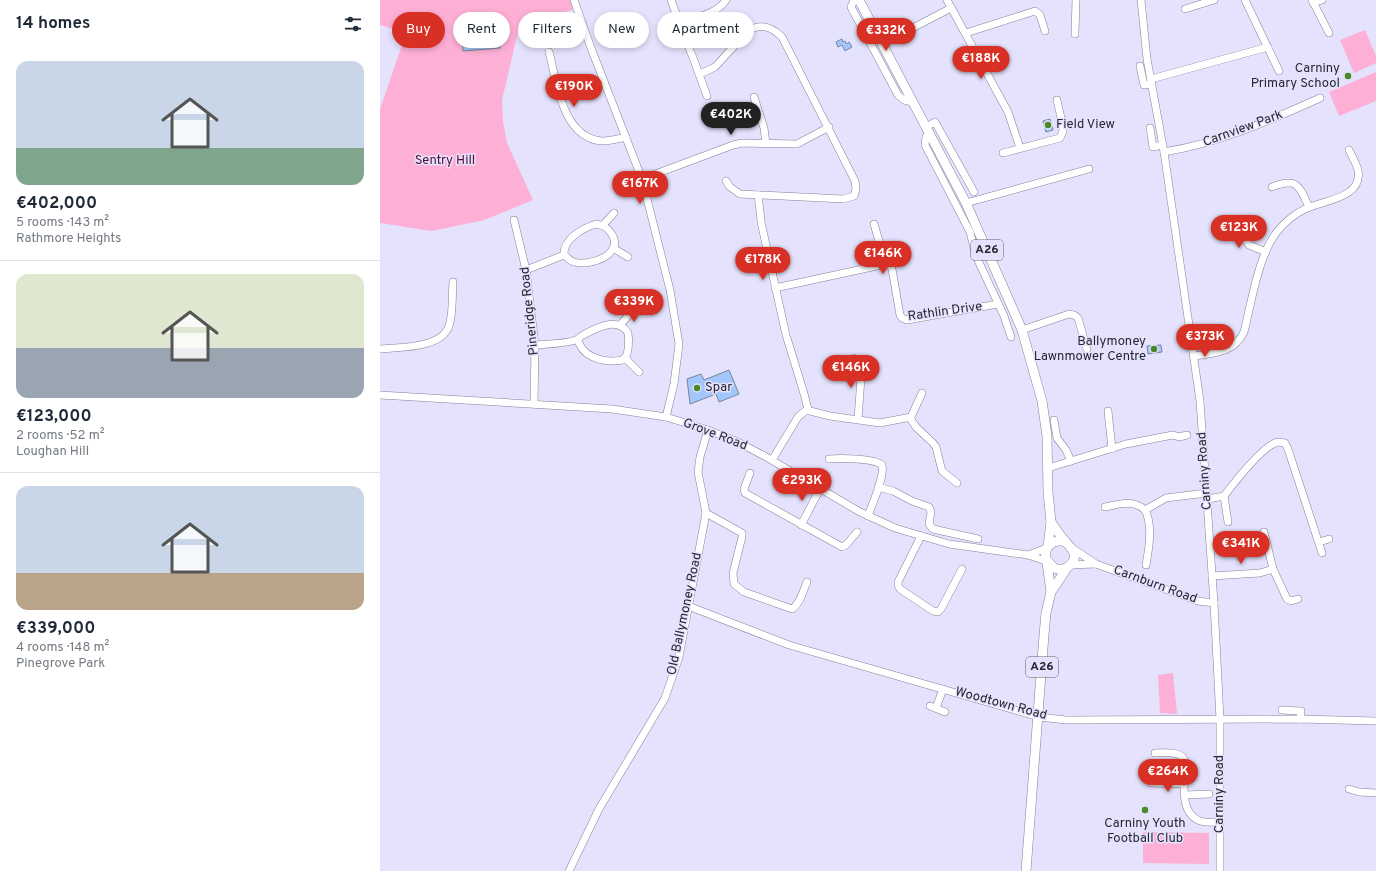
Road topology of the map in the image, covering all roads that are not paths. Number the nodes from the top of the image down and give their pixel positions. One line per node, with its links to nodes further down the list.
1 (574, 0): 37 (street)
2 (671, 0): 15 (street)
3 (726, 0): 16 (street)
4 (854, 0): 33 (street)
5 (858, 0): 21 (main road, A26)
6 (947, 0): 13 (street)
7 (1076, 0): 20 (street)
8 (1141, 0): 28 (street, Carniny Road)
9 (1214, 0): 14 (street)
10 (1246, 0): 22 (street)
11 (1322, 0): 12 (street)
12 (1312, 1): 19 (street)
13 (951, 8): 18 (street); 21 (street)
14 (1185, 9)
15 (676, 12)
16 (711, 12)
17 (1045, 31): 18 (street)
18 (966, 33): 39 (street)
19 (1329, 33)
20 (1075, 34)
21 (882, 44): 33 (main road, A26)
22 (1268, 47): 26 (street); 28 (street)
23 (689, 48): 27 (street)
24 (549, 52): 37 (street)
25 (1140, 66): 28 (street)
26 (1279, 71)
27 (700, 74): 29 (street); 34 (street)
28 (1152, 81): 40 (street, Carniny Road)
29 (707, 96)
30 (754, 96): 38 (street)
31 (1320, 98): 40 (street, Carnview Park)
32 (1057, 100): 39 (street)
33 (912, 102): 36 (main road, A26)
34 (829, 127): 38 (street); 48 (street)
35 (1150, 128): 40 (street)
36 (928, 130): 47 (street); 49 (main road, A26); 60 (street)
37 (626, 137): 44 (street)
38 (766, 144): 44 (street)
39 (1020, 148): 42 (street)
40 (1163, 148): 75 (street, Carniny Road)
41 (1349, 150): 50 (street)
42 (1003, 153)
43 (1089, 169): 49 (street)
44 (642, 179): 84 (street)
45 (726, 181): 48 (street)
46 (1272, 187): 50 (street)
47 (974, 192)
48 (758, 196): 65 (street)
49 (966, 203): 57 (main road, A26)
50 (1308, 207): 58 (street)
51 (614, 213): 54 (street)
52 (514, 220): 63 (street, Pineridge Road)
53 (874, 224): 62 (street, Rathlin Drive)
54 (603, 225): 56 (street); 59 (street)
55 (1217, 232): 58 (street)
56 (613, 248): 59 (street); 61 (street)
57 (987, 250): 60 (street); 69 (main road, A26)
58 (1266, 252): 75 (street)
59 (564, 254): 63 (street)
60 (976, 256): 66 (street)
61 (628, 257)
62 (886, 264): 65 (street); 66 (street, Rathlin Drive)
63 (526, 270): 72 (street, Pineridge Road)
64 (453, 282): 73 (street)
65 (775, 288): 82 (street)
66 (998, 304): 70 (street)
67 (634, 309): 68 (street)
68 (620, 325): 71 (street); 76 (street)
69 (1022, 330): 74 (street); 94 (main road, A26)
70 (1011, 337)
71 (578, 339): 72 (street); 76 (street)
72 (535, 345): 81 (street, Pineridge Road)
73 (380, 349)
74 (1088, 349)
75 (1195, 356): 99 (street, Carniny Road)
76 (625, 358): 78 (street)
77 (854, 358): 86 (street)
78 (639, 372)
79 (922, 392): 85 (street)
80 (380, 395): 81 (street, Grove Road)
81 (534, 404): 84 (street, Grove Road)
82 (808, 410): 86 (street); 92 (street)
83 (1108, 411): 90 (street)
84 (666, 417): 88 (street, Grove Road)
85 (910, 418): 86 (street); 96 (street)
86 (858, 419)
87 (1054, 420): 93 (street)
88 (708, 430): 92 (street, Grove Road); 103 (street, Old Ballymoney Road)
89 (1187, 435): 90 (street)
90 (1112, 449): 93 (street)
91 (829, 459): 97 (street)
92 (772, 460): 98 (street, Grove Road)
93 (1071, 461): 94 (street)
94 (1048, 468): 105 (main road, A26)
95 (750, 473): 107 (street)
96 (957, 483)
97 (878, 487): 104 (street); 111 (street)
98 (820, 489): 104 (street, Grove Road); 107 (street)
99 (1207, 496): 100 (street); 102 (street); 124 (street, Carniny Road)
100 (1224, 496): 106 (street); 113 (street)
101 (1105, 507): 102 (street)
102 (1146, 510): 120 (street)
103 (706, 513): 125 (street); 129 (street, Old Ballymoney Road)
104 (868, 516): 110 (street, Grove Road)
105 (1051, 522): 114 (main road); 115 (main road, A26)
106 (1228, 522)
107 (801, 525): 108 (street)
108 (857, 532)
109 (1264, 532): 123 (street)
110 (922, 536): 117 (street, Grove Road); 122 (street)
111 (978, 539)
112 (1330, 539): 113 (street)
113 (1319, 542): 116 (street)
114 (1069, 545): 115 (main road); 119 (street, Carnburn Road); 121 (main road, A26)
115 (1048, 547): 117 (street, Grove Road); 118 (main road, A26)
116 (1322, 553)
117 (1028, 555): 118 (street, Grove Road)
118 (1047, 562): 121 (main road); 126 (main road, A26)
119 (1096, 564): 121 (street, Carnburn Road); 128 (street, Carnburn Road)
120 (1146, 565)
121 (1069, 566): 126 (main road, A26)
122 (962, 569)
123 (1273, 569): 124 (street); 127 (street)
124 (1212, 576): 128 (street, Carniny Road)
125 (807, 582)
126 (1051, 592): 133 (main road, A26)
127 (1298, 599)
128 (1214, 603): 134 (street, Carniny Road)
129 (688, 606): 130 (street, Woodtown Road); 145 (street, Old Ballymoney Road)
130 (942, 689): 132 (street); 133 (street, Woodtown Road)
131 (1282, 710): 135 (street)
132 (945, 712)
133 (1039, 717): 134 (street, Woodtown Road); 146 (main road, A26)
134 (1220, 719): 135 (street, Woodtown Road); 144 (street, Carniny Road)
135 (1300, 719): 136 (street, Woodtown Road)
136 (1376, 721)
137 (1155, 753): 139 (street)
138 (1151, 783): 139 (street)
139 (1185, 784): 142 (street)
140 (1349, 789): 141 (street)
141 (1376, 793)
142 (1185, 794): 143 (street); 144 (street)
143 (1209, 794)
144 (1220, 822): 147 (street, Carniny Road)
145 (569, 871)
146 (1026, 871)
147 (1220, 871)

